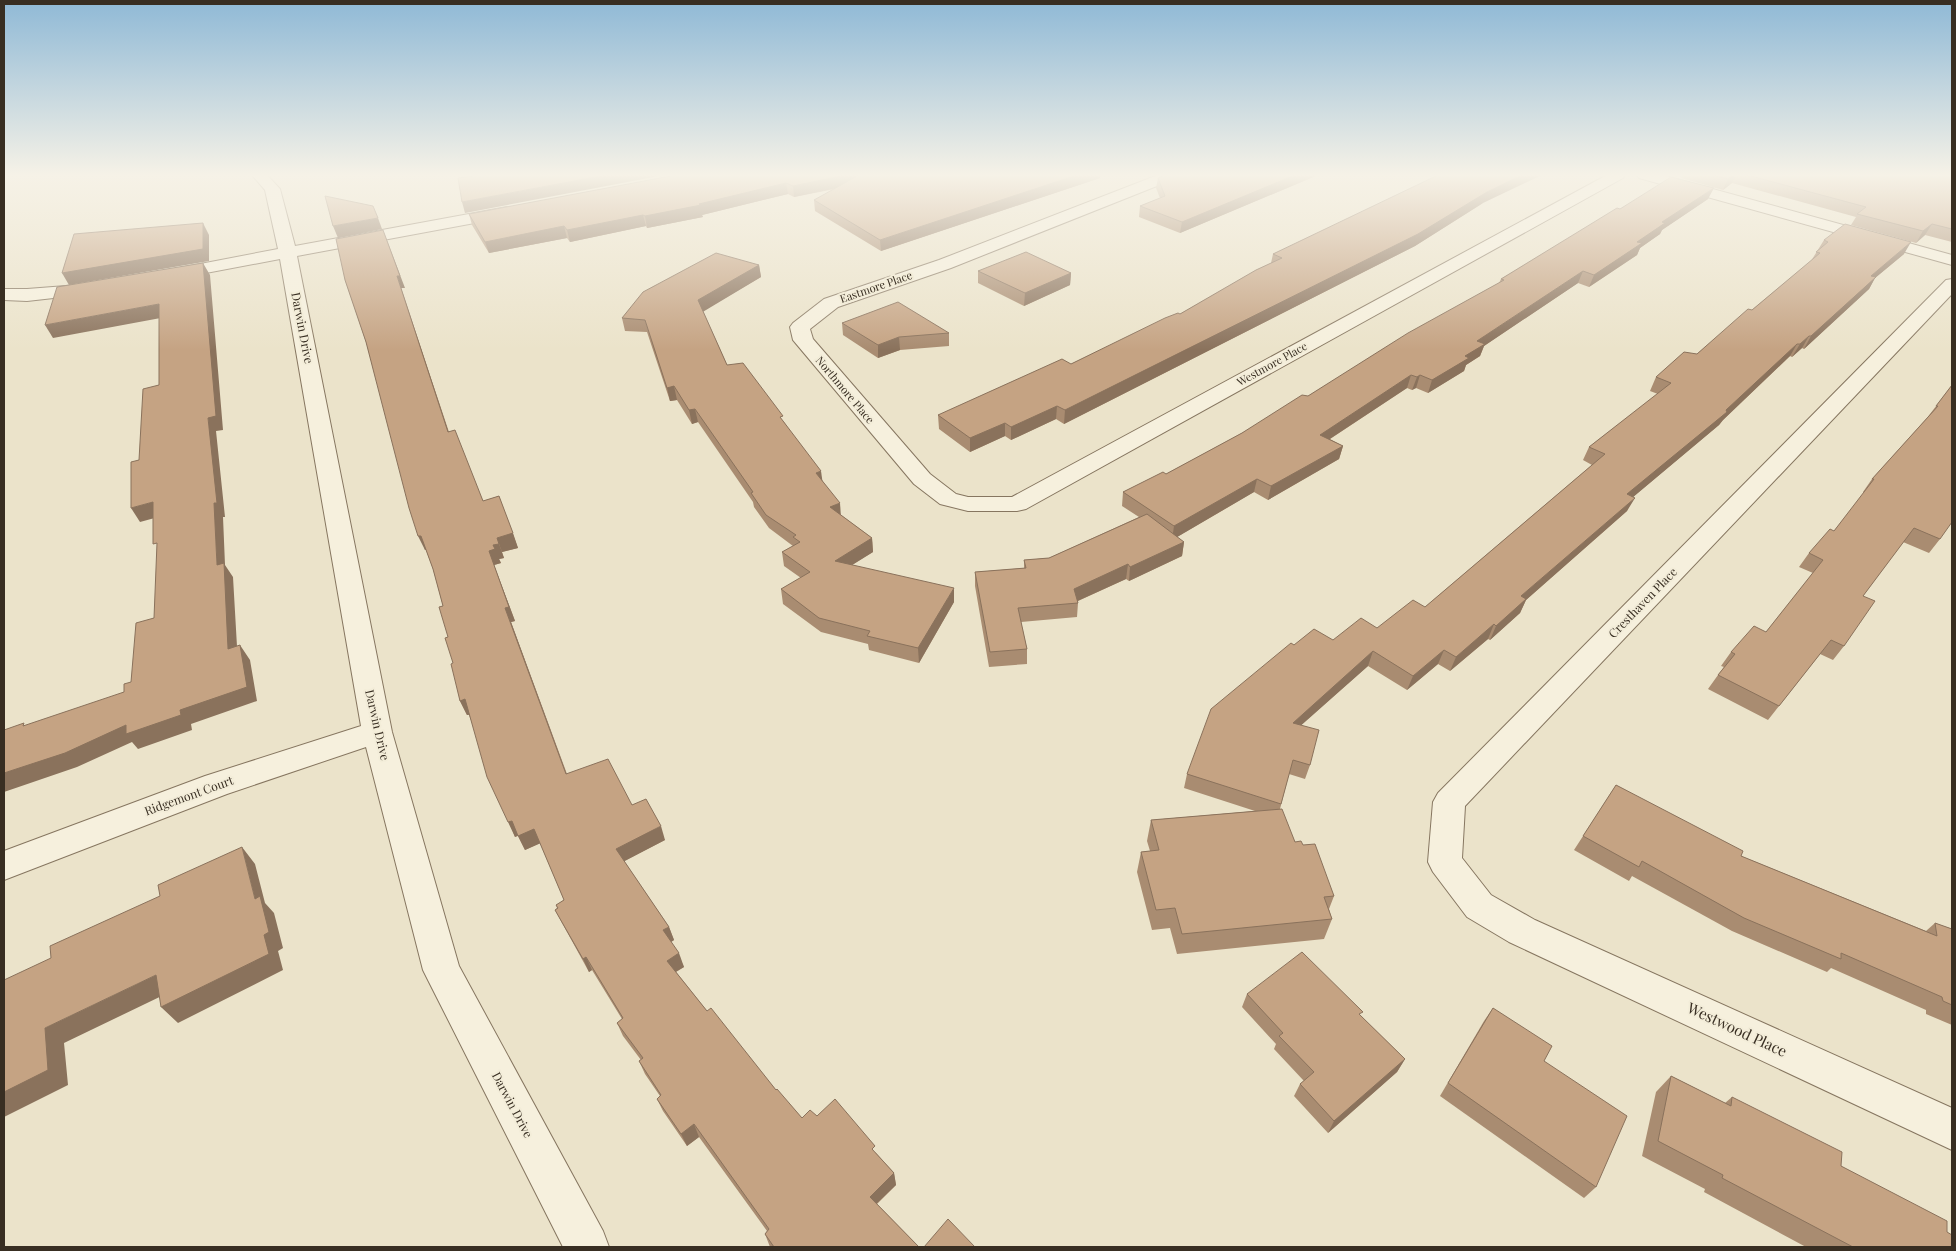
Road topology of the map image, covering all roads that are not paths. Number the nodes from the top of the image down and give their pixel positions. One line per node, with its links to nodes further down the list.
1 (283, 233): 6 (street, Darwin Drive)
2 (397, 233): 6 (street)
3 (1022, 233): 12 (street, Eastmore Place)
4 (1511, 233): 13 (street, Westmore Place)
5 (1856, 233): 7 (street)
6 (288, 254): 8 (street); 14 (street, Darwin Drive)
7 (1952, 260)
8 (152, 278)
9 (1952, 284): 16 (street, Cresthaven Place)
10 (104, 287): 11 (street)
11 (4, 295)
12 (831, 303): 13 (street, Northmore Place)
13 (922, 479)
14 (377, 732): 15 (street, Ridgemont Court); 18 (street, Darwin Drive)
15 (4, 866)
16 (1522, 931): 17 (street, Westwood Place)
17 (1952, 1129)
18 (587, 1247)

